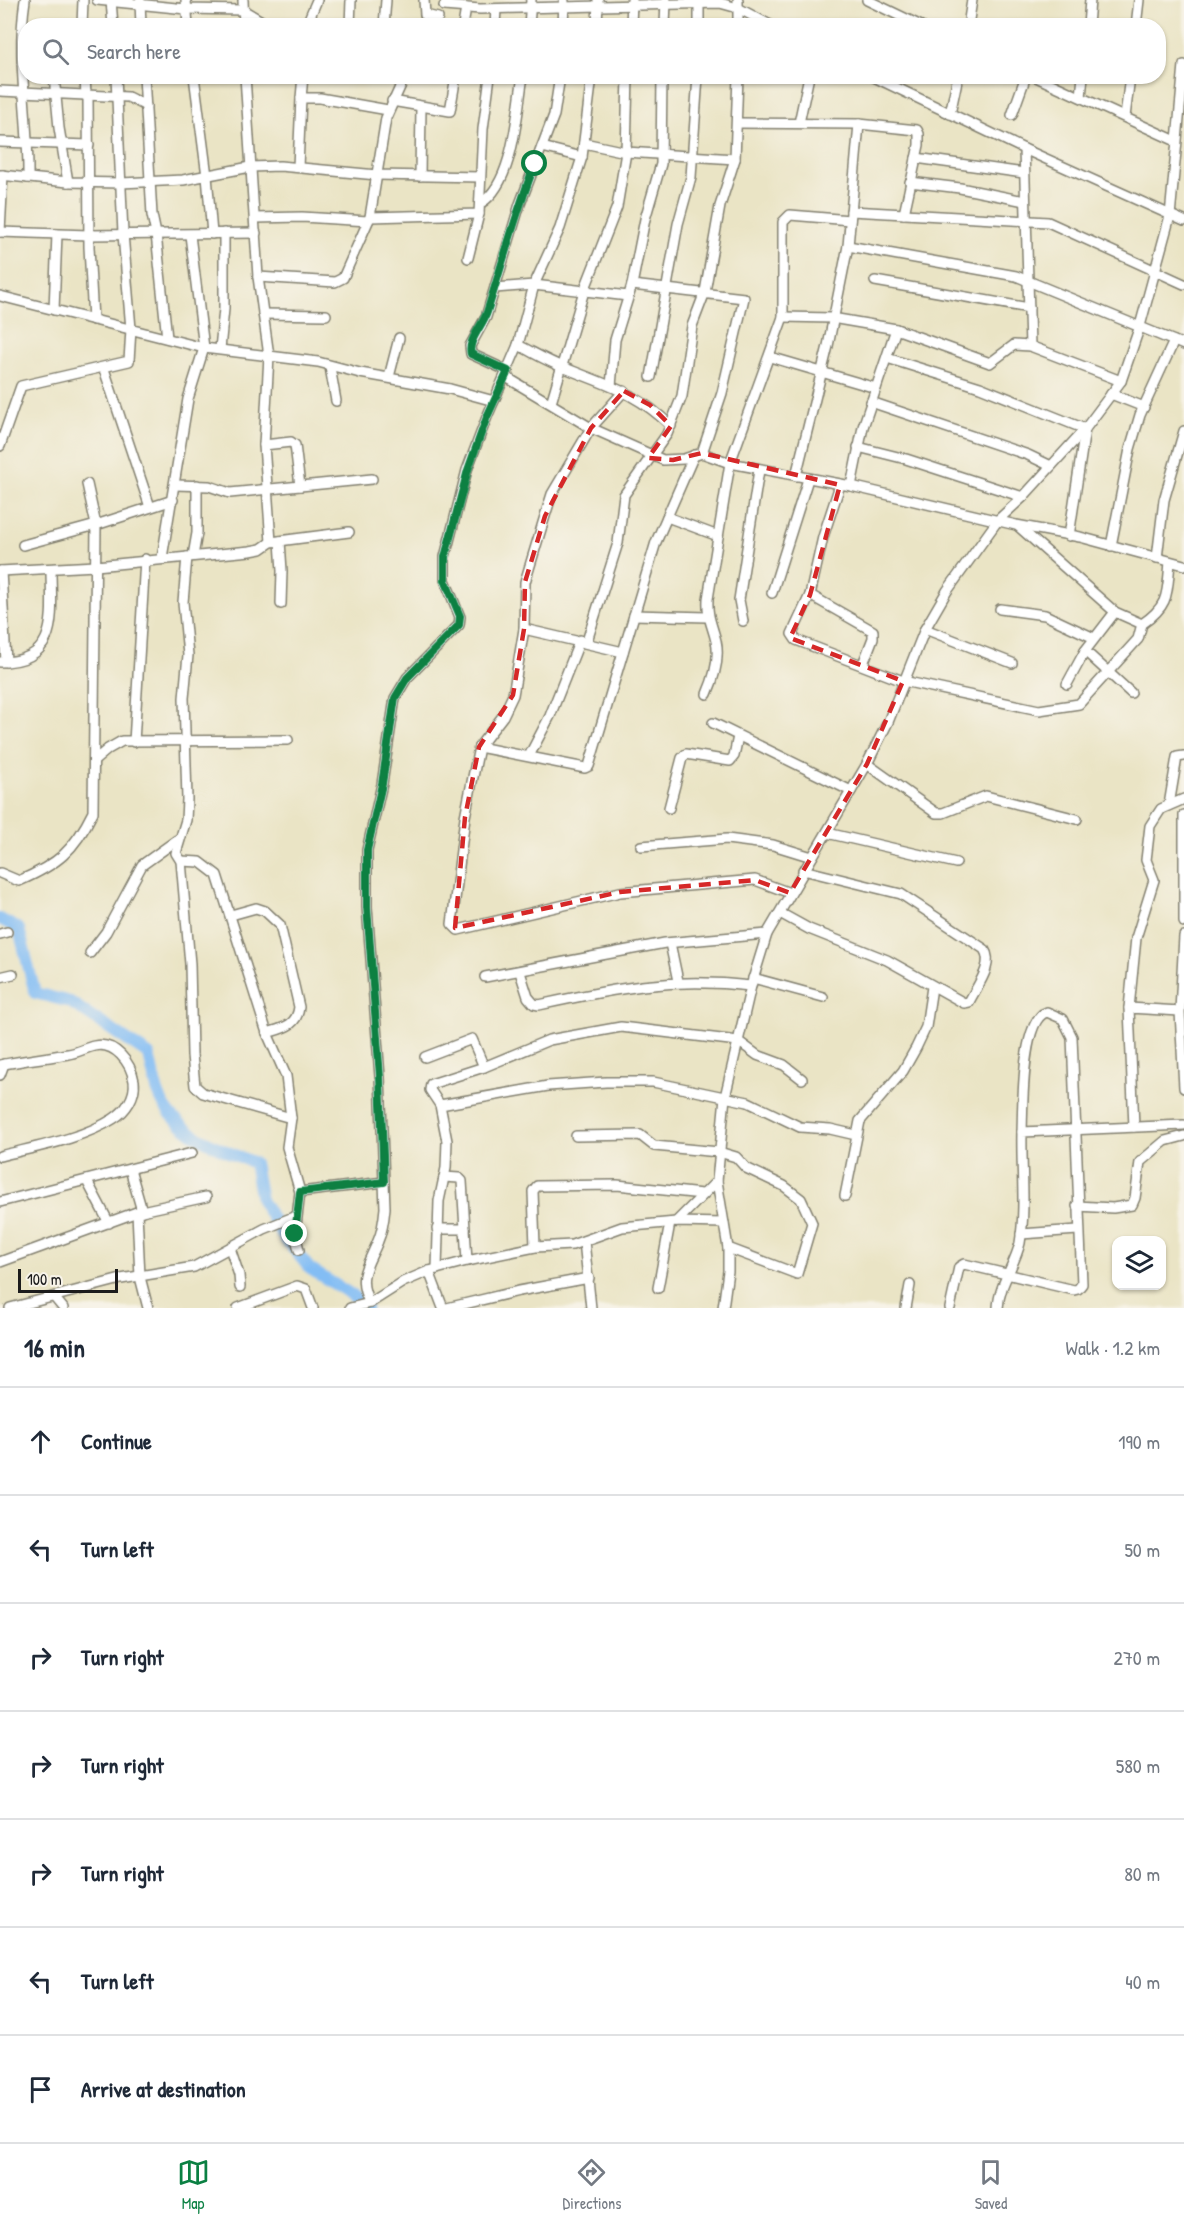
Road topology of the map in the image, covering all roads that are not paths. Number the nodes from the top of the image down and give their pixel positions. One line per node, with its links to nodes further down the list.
1 (25, 0): 26 (street)
2 (83, 0): 27 (street)
3 (97, 0): 12 (street)
4 (317, 0): 31 (street)
5 (351, 0): 32 (street)
6 (386, 0): 33 (street)
7 (424, 0): 34 (street)
8 (867, 0): 43 (street)
9 (972, 0): 44 (street)
10 (1090, 0): 45 (street)
11 (1139, 0): 46 (street)
12 (111, 1): 16 (street); 28 (street)
13 (699, 1): 15 (street); 22 (street); 41 (street)
14 (632, 2): 15 (street); 19 (street); 39 (street)
15 (666, 2): 40 (street)
16 (140, 3): 20 (street); 29 (street)
17 (446, 3): 25 (street); 35 (street)
18 (564, 3): 19 (street); 21 (street); 37 (street)
19 (598, 3): 38 (street)
20 (186, 4): 23 (street)
21 (531, 4): 24 (street)
22 (738, 4): 42 (street)
23 (243, 5): 30 (street)
24 (492, 6): 25 (street)
25 (466, 8): 36 (street)
26 (23, 18)
27 (82, 18)
28 (112, 18)
29 (141, 18)
30 (260, 18)
31 (309, 18)
32 (350, 18)
33 (385, 18)
34 (430, 18)
35 (438, 18)
36 (464, 18)
37 (563, 18)
38 (597, 18)
39 (631, 18)
40 (665, 18)
41 (699, 18)
42 (760, 18)
43 (904, 18)
44 (969, 18)
45 (1089, 18)
46 (1137, 18)
47 (1184, 65): 91 (street)
48 (24, 84): 75 (street)
49 (55, 84): 76 (street)
50 (86, 84): 77 (street)
51 (116, 84): 78 (street)
52 (145, 84): 73 (street)
53 (195, 84): 111 (street)
54 (245, 84): 106 (street)
55 (302, 84): 81 (street)
56 (401, 84): 83 (street)
57 (455, 84): 84 (street)
58 (489, 84): 113 (street)
59 (521, 84): 121 (street)
60 (559, 84): 97 (street)
61 (591, 84): 94 (street)
62 (628, 84): 99 (street)
63 (663, 84): 100 (street)
64 (698, 84): 101 (street)
65 (738, 84): 88 (street)
66 (807, 84): 89 (street)
67 (888, 84): 85 (street)
68 (956, 84): 85 (street)
69 (1023, 84): 86 (street)
70 (1052, 84): 80 (street)
71 (1082, 84): 80 (street)
72 (1129, 84): 87 (street)
73 (145, 88): 79 (street); 82 (street)
74 (0, 91): 75 (street)
75 (24, 92): 76 (street); 93 (street)
76 (57, 95): 77 (street); 95 (street)
77 (87, 97): 78 (street); 96 (street)
78 (117, 97): 79 (street); 119 (street)
79 (128, 97): 82 (street)
80 (1081, 97): 87 (street)
81 (301, 98): 83 (street); 107 (street)
82 (146, 105): 116 (street)
83 (390, 105): 84 (street); 110 (street)
84 (421, 106): 112 (street)
85 (950, 114): 98 (street)
86 (1012, 115)
87 (1125, 117): 91 (street)
88 (737, 123): 89 (street); 105 (street)
89 (799, 123): 90 (street)
90 (859, 124): 103 (street); 124 (street)
91 (1176, 141): 104 (street)
92 (0, 142): 93 (street)
93 (29, 143): 95 (street); 114 (street)
94 (584, 143): 99 (street); 102 (street)
95 (61, 144): 96 (street); 115 (street)
96 (89, 145): 118 (street)
97 (542, 147): 102 (street); 148 (street)
98 (1024, 149): 108 (street); 125 (street)
99 (626, 152): 100 (street); 150 (street)
100 (661, 153): 101 (street); 147 (street)
101 (694, 155): 105 (street); 149 (street)
102 (582, 157): 146 (street)
103 (916, 158): 108 (street); 117 (street)
104 (1179, 158): 125 (street)
105 (735, 159): 151 (street)
106 (250, 167): 107 (street); 111 (street); 126 (street)
107 (298, 167): 110 (street)
108 (1024, 173): 120 (street)
109 (2, 175): 114 (street); 130 (street)
110 (377, 175): 112 (street); 127 (street)
111 (207, 176): 116 (street); 136 (street)
112 (420, 176): 113 (street)
113 (480, 177): 121 (street)
114 (28, 178): 115 (street)
115 (68, 182): 118 (street)
116 (150, 182): 119 (street); 135 (street)
117 (910, 182): 120 (street); 123 (street)
118 (91, 183): 119 (street); 137 (street)
119 (121, 183): 134 (street)
120 (1025, 201): 128 (street)
121 (481, 202): 122 (street)
122 (479, 214): 127 (street); 140 (street)
123 (904, 214): 124 (street); 128 (street)
124 (851, 215): 139 (street); 158 (street)
125 (1170, 216): 129 (street); 141 (street)
126 (255, 218): 127 (street); 132 (street)
127 (369, 219): 142 (street)
128 (1025, 220): 141 (street); 144 (street)
129 (1184, 221)
130 (0, 232): 133 (street)
131 (224, 233): 132 (street); 136 (street); 171 (street)
132 (256, 233): 142 (street)
133 (57, 234): 137 (street); 155 (street)
134 (123, 234): 135 (street); 137 (street); 162 (street)
135 (156, 234): 138 (street); 164 (street)
136 (212, 234): 138 (street)
137 (89, 235): 160 (street)
138 (190, 235): 170 (street)
139 (848, 246): 144 (street); 159 (street)
140 (468, 258)
141 (1154, 271): 145 (street); 161 (street)
142 (258, 277): 156 (street)
143 (875, 281): 154 (street)
144 (1026, 281): 154 (street); 161 (street)
145 (1184, 284)
146 (534, 285): 148 (street); 150 (street); 167 (street)
147 (632, 285): 149 (street); 153 (street)
148 (495, 288): 179 (street)
149 (667, 288): 151 (street); 181 (street)
150 (584, 291): 153 (street); 176 (street)
151 (705, 292): 192 (street); 199 (street)
152 (0, 296): 155 (street)
153 (628, 296): 183 (street)
154 (1029, 308): 168 (street)
155 (54, 310): 160 (street)
156 (263, 314): 157 (street); 172 (street)
157 (326, 315)
158 (783, 317): 159 (street); 173 (street)
159 (832, 318): 163 (street); 178 (street)
160 (93, 320): 162 (street)
161 (1140, 326): 166 (street); 182 (street)
162 (131, 329): 164 (street); 177 (street)
163 (896, 329): 168 (street); 174 (street)
164 (166, 338): 170 (street)
165 (399, 338): 180 (street)
166 (1174, 341): 169 (street); 191 (street)
167 (518, 345): 176 (street); 179 (street)
168 (1030, 345): 182 (street)
169 (1184, 345)
170 (204, 348): 171 (street); 208 (street)
171 (220, 349): 172 (street)
172 (269, 356): 175 (street); 196 (street)
173 (770, 357): 178 (street); 201 (street)
174 (887, 358): 184 (street); 194 (street)
175 (330, 367): 180 (street); 187 (street)
176 (563, 368): 183 (street); 190 (street)
177 (104, 369): 197 (street); 216 (street)
178 (822, 370): 184 (street); 204 (street)
179 (507, 374): 188 (street); 190 (street)
180 (389, 377): 188 (street)
181 (651, 377)
182 (1120, 381): 186 (street)
183 (611, 386): 185 (street)
184 (876, 388): 189 (street)
185 (624, 391): 192 (street); 193 (street)
186 (1111, 394): 191 (street); 194 (street)
187 (336, 401)
188 (494, 401): 328 (street)
189 (872, 402): 198 (street); 202 (street)
190 (551, 403): 193 (street)
191 (1144, 407): 226 (street)
192 (671, 426): 200 (street)
193 (591, 428): 200 (street); 246 (street)
194 (1085, 429): 202 (street); 223 (street)
195 (1184, 431): 229 (street)
196 (264, 445): 211 (street); 213 (street)
197 (0, 446)
198 (858, 447): 212 (street); 214 (street)
199 (698, 454): 200 (street); 201 (street); 217 (street)
200 (650, 456): 245 (street)
201 (730, 463): 203 (street); 222 (street)
202 (1051, 466): 214 (street)
203 (759, 470): 204 (street); 243 (street)
204 (796, 476): 206 (street)
205 (372, 479): 211 (street)
206 (808, 479): 210 (street); 236 (street)
207 (87, 484): 219 (street)
208 (175, 485): 209 (street); 215 (street)
209 (197, 485): 213 (street); 227 (street)
210 (840, 485): 212 (street); 237 (street)
211 (300, 486): 213 (street)
212 (851, 486): 218 (street)
213 (267, 489): 224 (street)
214 (1023, 497): 218 (street)
215 (173, 500): 216 (street); 228 (street)
216 (150, 507): 219 (street)
217 (667, 517): 222 (street); 241 (street)
218 (998, 520): 220 (street); 247 (street)
219 (96, 525): 225 (street); 233 (street)
220 (1016, 525): 223 (street); 240 (street)
221 (349, 532): 224 (street)
222 (718, 536): 242 (street)
223 (1069, 536): 226 (street)
224 (275, 542): 227 (street); 238 (street)
225 (23, 545)
226 (1112, 546): 229 (street)
227 (190, 557): 228 (street); 263 (street)
228 (162, 558): 230 (street)
229 (1156, 558): 231 (street)
230 (145, 559): 233 (street); 265 (street)
231 (1170, 562): 232 (street); 244 (street)
232 (1184, 565)
233 (96, 566): 234 (street); 269 (street)
234 (51, 568): 235 (street); 253 (street)
235 (0, 571): 253 (street)
236 (772, 592)
237 (810, 595): 255 (street); 255 (street)
238 (281, 604)
239 (999, 609): 248 (street)
240 (1115, 612): 244 (street); 248 (street)
241 (634, 615): 242 (street); 252 (street)
242 (707, 617): 260 (street)
243 (743, 621)
244 (1142, 624): 256 (street)
245 (592, 625): 249 (street); 250 (street)
246 (524, 629): 249 (street); 266 (street)
247 (925, 629): 254 (street); 257 (street)
248 (1094, 638): 251 (street)
249 (583, 641): 250 (street); 267 (street)
250 (601, 645): 252 (street)
251 (1085, 651): 256 (street); 258 (street)
252 (623, 652): 267 (street)
253 (3, 662)
254 (1012, 663)
255 (863, 664): 257 (street)
256 (1106, 673): 257 (street); 259 (street)
257 (903, 681): 270 (street)
258 (1067, 684)
259 (1131, 693)
260 (707, 694)
261 (713, 723): 262 (street)
262 (738, 736): 271 (street); 274 (street)
263 (185, 740): 264 (street); 265 (street); 278 (street)
264 (288, 740)
265 (134, 742): 269 (street)
266 (479, 747): 267 (street); 285 (street)
267 (529, 756)
268 (1184, 756): 273 (street)
269 (94, 761): 284 (street)
270 (867, 764): 271 (street); 276 (street)
271 (851, 791): 277 (street)
272 (1184, 798): 273 (street)
273 (1168, 805): 301 (street)
274 (669, 808)
275 (1184, 815): 288 (street)
276 (1077, 819)
277 (827, 833): 280 (street); 282 (street)
278 (177, 840): 281 (street); 292 (street)
279 (641, 846): 280 (street)
280 (812, 857): 283 (street)
281 (181, 861): 287 (street); 313 (street)
282 (956, 863)
283 (803, 870): 285 (street); 299 (street)
284 (0, 873)
285 (790, 893): 286 (street)
286 (780, 913): 289 (street); 299 (street)
287 (231, 915): 303 (street); 303 (street)
288 (1184, 922)
289 (767, 934): 291 (street); 298 (street)
290 (1184, 936): 302 (street)
291 (670, 942): 293 (street); 297 (street)
292 (90, 953)
293 (520, 972): 296 (street); 297 (street)
294 (13, 974): 295 (street)
295 (0, 977)
296 (485, 977)
297 (678, 981): 298 (street)
298 (752, 982): 300 (street); 304 (street)
299 (932, 987): 318 (street)
300 (823, 996)
301 (1129, 1008): 302 (street); 315 (street)
302 (1180, 1011): 310 (street)
303 (267, 1033): 313 (street)
304 (738, 1041): 307 (street); 309 (street); 311 (street)
305 (425, 1057): 307 (street)
306 (2, 1064): 308 (street); 323 (street)
307 (484, 1067): 312 (street)
308 (0, 1075)
309 (802, 1079)
310 (1184, 1088)
311 (725, 1097): 312 (street); 318 (street); 321 (street)
312 (440, 1106): 325 (street)
313 (291, 1118): 329 (street)
314 (1184, 1125): 315 (street)
315 (1134, 1127): 316 (street)
316 (1076, 1129): 317 (street); 317 (street); 334 (street)
317 (1022, 1132): 343 (street)
318 (856, 1135): 331 (street)
319 (576, 1136): 321 (street)
320 (1184, 1136): 334 (street)
321 (719, 1152): 327 (street); 348 (street)
322 (192, 1153): 324 (street)
323 (0, 1156)
324 (130, 1169): 326 (street); 335 (street)
325 (444, 1177): 340 (street); 341 (street)
326 (87, 1181): 333 (street); 339 (street)
327 (717, 1181): 330 (street); 338 (street)
328 (384, 1182): 329 (street); 361 (street)
329 (300, 1192): 336 (street)
330 (702, 1194): 337 (street); 346 (street)
331 (845, 1196)
332 (206, 1197): 335 (street)
333 (0, 1202)
334 (1077, 1206): 342 (street)
335 (139, 1212): 339 (street); 355 (street)
336 (296, 1216): 347 (street); 349 (street)
337 (673, 1222): 338 (street); 344 (street); 359 (street)
338 (724, 1222): 348 (street)
339 (109, 1223): 352 (street)
340 (437, 1229): 341 (street); 353 (street)
341 (465, 1229): 351 (street)
342 (1078, 1230): 343 (street); 354 (street)
343 (1021, 1234): 354 (street)
344 (584, 1241): 345 (street); 350 (street)
345 (572, 1245): 346 (street); 350 (street)
346 (535, 1247): 351 (street)
347 (231, 1248): 355 (street); 358 (street)
348 (728, 1248): 370 (street)
349 (299, 1250)
350 (584, 1255): 356 (street)
351 (467, 1261): 353 (street)
352 (0, 1262)
353 (433, 1270): 361 (street); 368 (street)
354 (1006, 1275): 372 (street); 373 (street)
355 (140, 1276): 360 (street); 364 (street)
356 (589, 1278): 368 (street); 369 (street)
357 (910, 1285): 371 (street)
358 (240, 1287)
359 (658, 1288)
360 (54, 1297): 362 (street); 363 (street)
361 (370, 1303): 367 (street)
362 (9, 1308)
363 (63, 1308)
364 (148, 1308)
365 (238, 1308): 366 (street)
366 (313, 1308)
367 (350, 1308)
368 (445, 1308)
369 (591, 1308)
370 (723, 1308)
371 (906, 1308)
372 (950, 1308)
373 (998, 1308)

